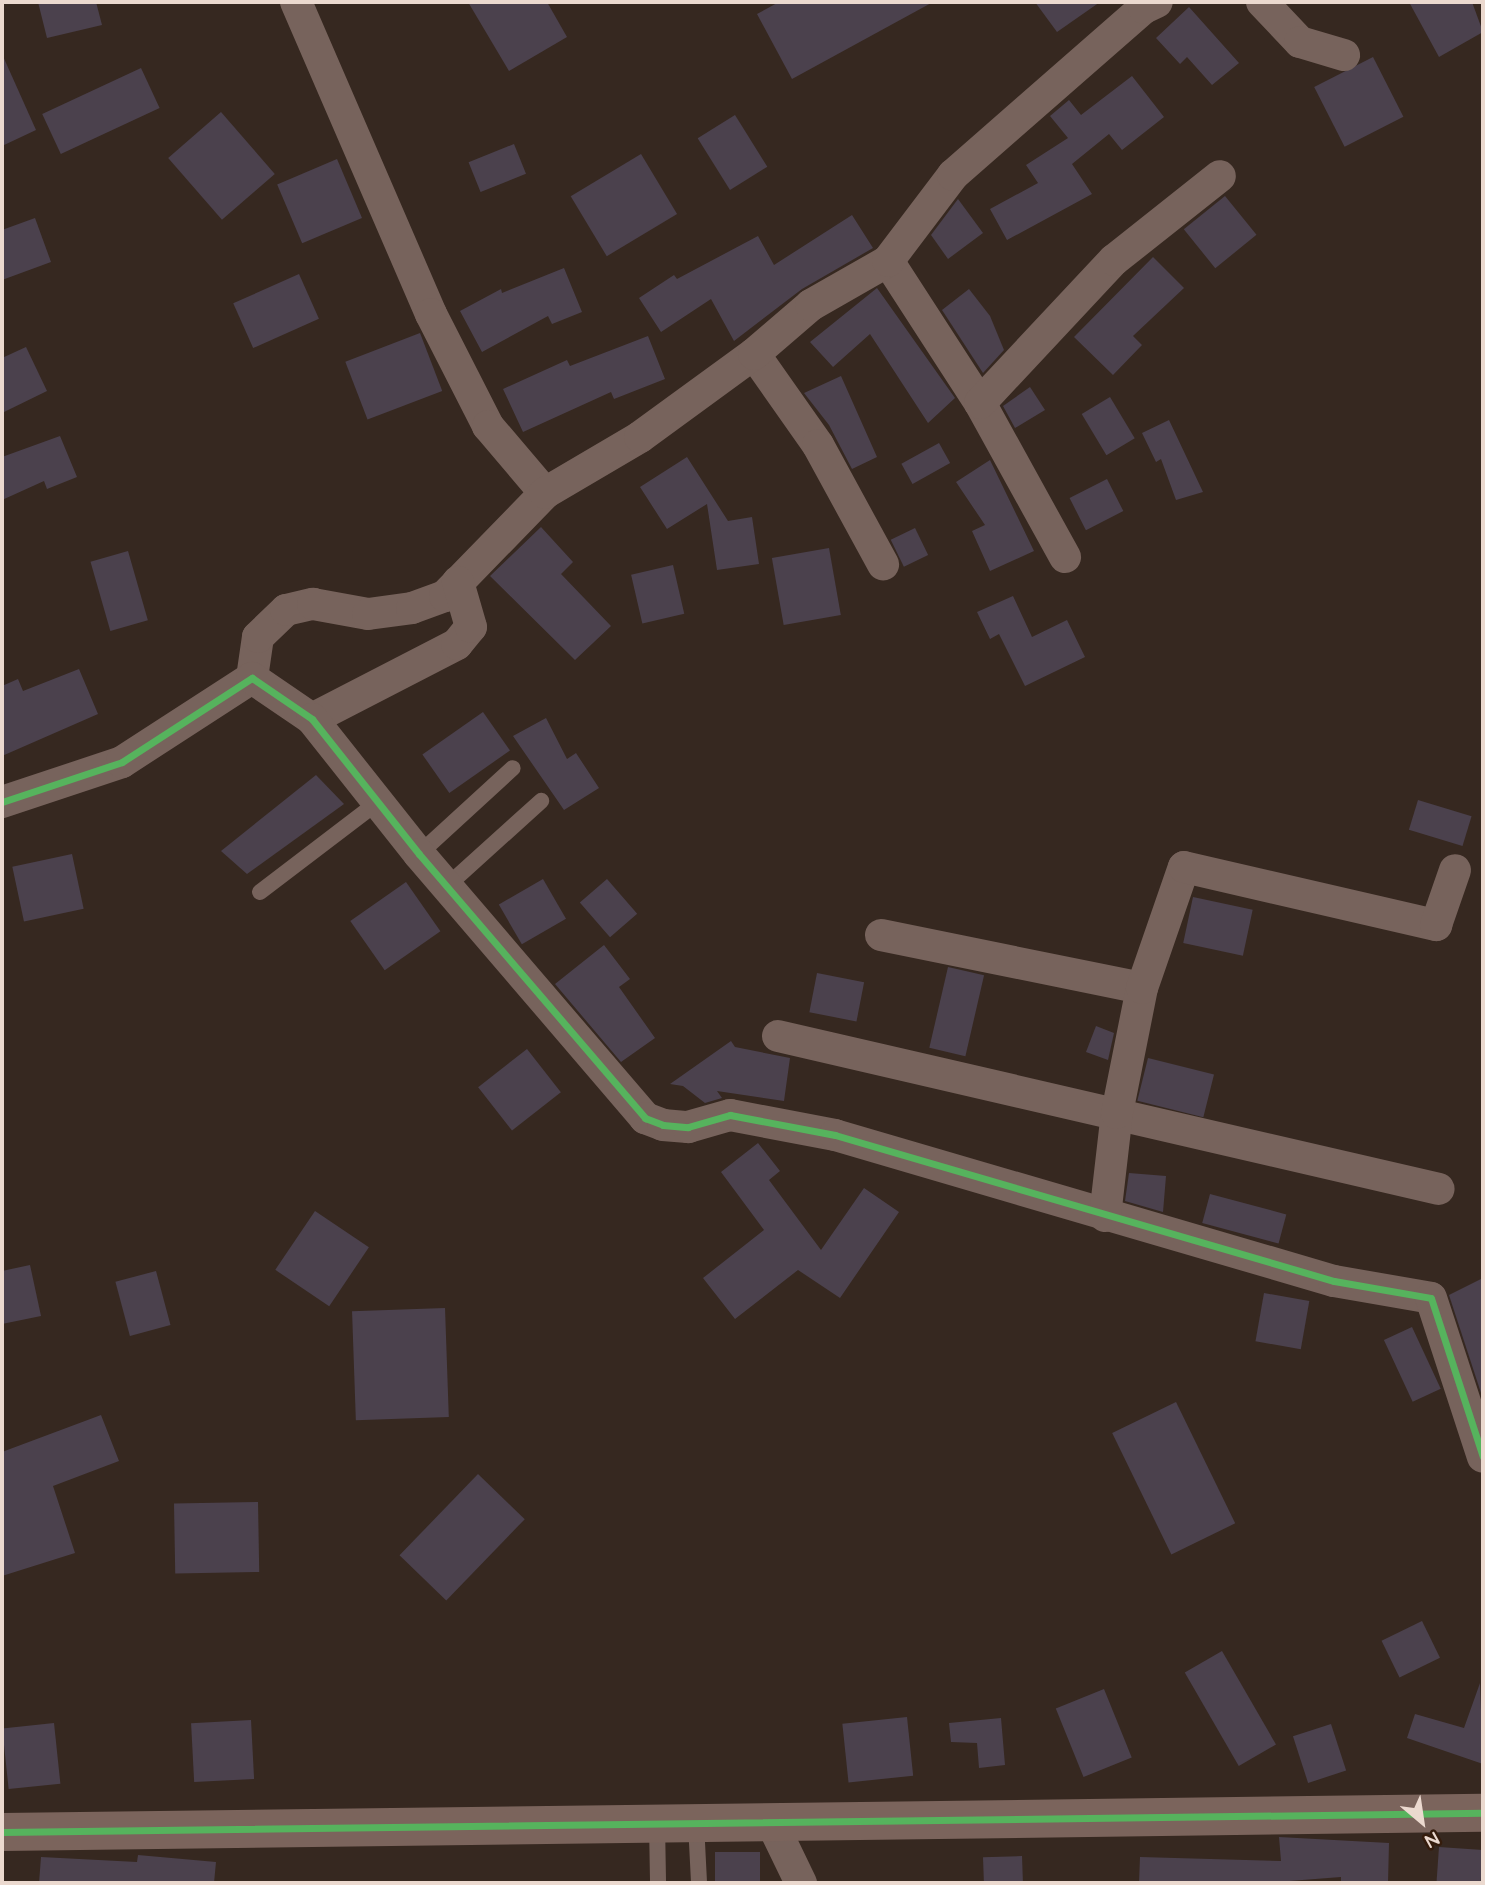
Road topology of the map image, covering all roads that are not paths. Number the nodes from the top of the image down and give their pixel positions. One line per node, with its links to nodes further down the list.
1 (296, 2): 9 (street)
2 (1157, 2): 6 (street)
3 (1262, 2): 4 (street)
4 (1344, 55)
5 (1220, 176): 8 (street)
6 (888, 261): 7 (street); 8 (street)
7 (754, 354): 9 (street); 11 (street)
8 (980, 403): 10 (street)
9 (545, 493): 12 (street)
10 (1065, 557)
11 (883, 564)
12 (458, 582): 13 (street); 14 (street)
13 (252, 678): 14 (street); 17 (street)
14 (312, 719): 18 (street)
15 (513, 768): 19 (lane)
16 (541, 801): 21 (lane)
17 (2, 802)
18 (377, 803): 19 (street); 22 (lane)
19 (419, 853): 21 (street)
20 (1455, 870): 24 (street)
21 (447, 886): 28 (street)
22 (260, 892)
23 (881, 935): 24 (street)
24 (1142, 989): 26 (street)
25 (778, 1036): 26 (street)
26 (1117, 1113): 27 (street); 28 (street)
27 (1439, 1189)
28 (1105, 1216): 29 (street)
29 (1483, 1457)
30 (1483, 1813): 31 (street)
31 (771, 1821): 33 (street); 37 (street)
32 (657, 1823): 33 (street); 34 (street); 35 (lane)
33 (696, 1823): 36 (lane)
34 (2, 1832)
35 (658, 1883)
36 (699, 1883)
37 (801, 1883)

